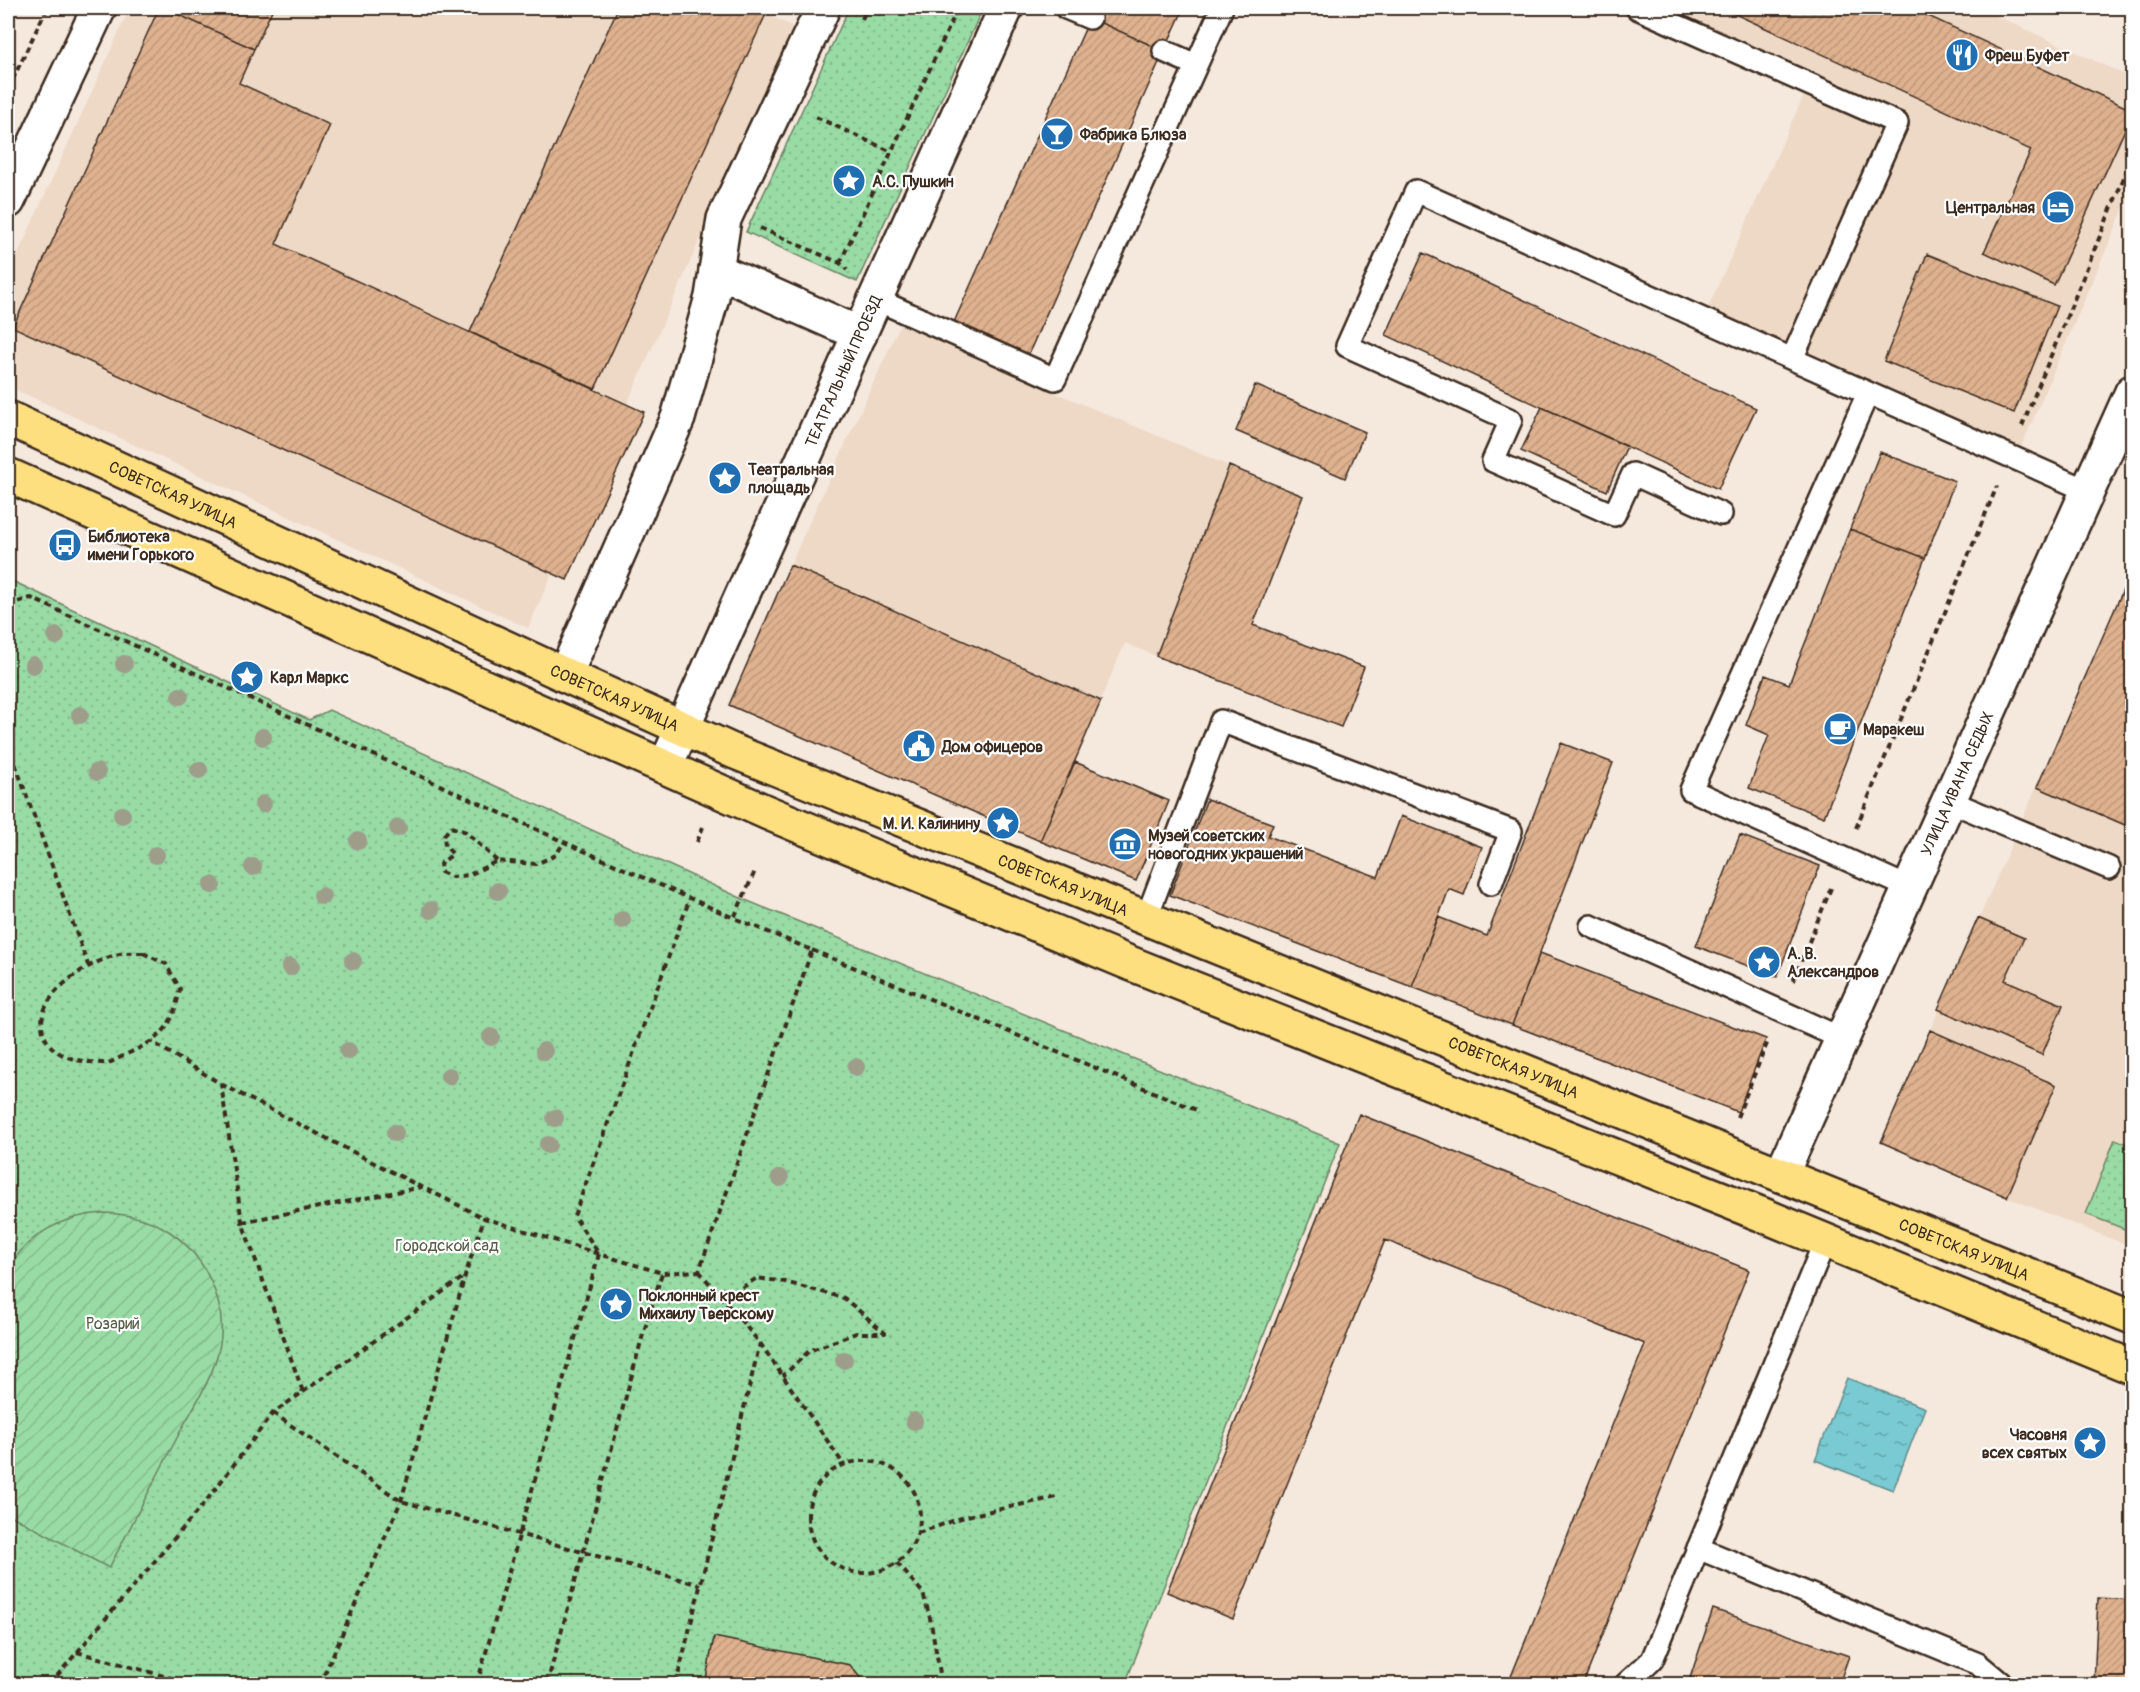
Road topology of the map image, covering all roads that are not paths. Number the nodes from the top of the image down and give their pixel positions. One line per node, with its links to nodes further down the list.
1 (99, 8): 10 (street)
2 (823, 8): 11 (street)
3 (1006, 8): 12 (street, ТЕАТРАЛЬНЫЙ ПРОЕЗД)
4 (1066, 8): 7 (lane)
5 (1222, 8): 9 (lane)
6 (1637, 8): 14 (lane)
7 (1090, 18)
8 (1164, 51): 9 (lane)
9 (1196, 65): 12 (lane)
10 (8, 201)
11 (716, 270): 13 (street); 21 (street)
12 (875, 299): 13 (street, ТЕАТРАЛЬНЫЙ ПРОЕЗД)
13 (860, 334): 22 (street, ТЕАТРАЛЬНЫЙ ПРОЕЗД)
14 (1792, 359): 16 (lane); 20 (lane)
15 (2133, 392): 19 (street, УЛИЦА ИВАНА СЕДЫХ)
16 (1868, 393): 19 (lane); 27 (lane)
17 (8, 418): 21 (main road, СОВЕТСКАЯ УЛИЦА)
18 (8, 475): 23 (main road)
19 (2088, 491): 24 (street, УЛИЦА ИВАНА СЕДЫХ)
20 (1721, 514)
21 (565, 675): 22 (main road, СОВЕТСКАЯ УЛИЦА)
22 (683, 729): 23 (street, ТЕАТРАЛЬНЫЙ ПРОЕЗД); 28 (main road, СОВЕТСКАЯ УЛИЦА)
23 (665, 768): 32 (main road)
24 (1949, 801): 25 (lane); 27 (street, УЛИЦА ИВАНА СЕДЫХ)
25 (2109, 868)
26 (1491, 885): 28 (lane)
27 (1910, 888): 30 (street, УЛИЦА ИВАНА СЕДЫХ)
28 (1146, 919): 31 (main road, СОВЕТСКАЯ УЛИЦА)
29 (1591, 926): 30 (lane)
30 (1842, 1039): 31 (street, УЛИЦА ИВАНА СЕДЫХ)
31 (1781, 1175): 32 (main road); 34 (main road, СОВЕТСКАЯ УЛИЦА)
32 (1763, 1215): 33 (main road)
33 (1825, 1241): 35 (main road); 36 (lane)
34 (2133, 1317)
35 (2133, 1367)
36 (1698, 1548): 37 (lane); 38 (lane)
37 (1626, 1684)
38 (2002, 1684)

